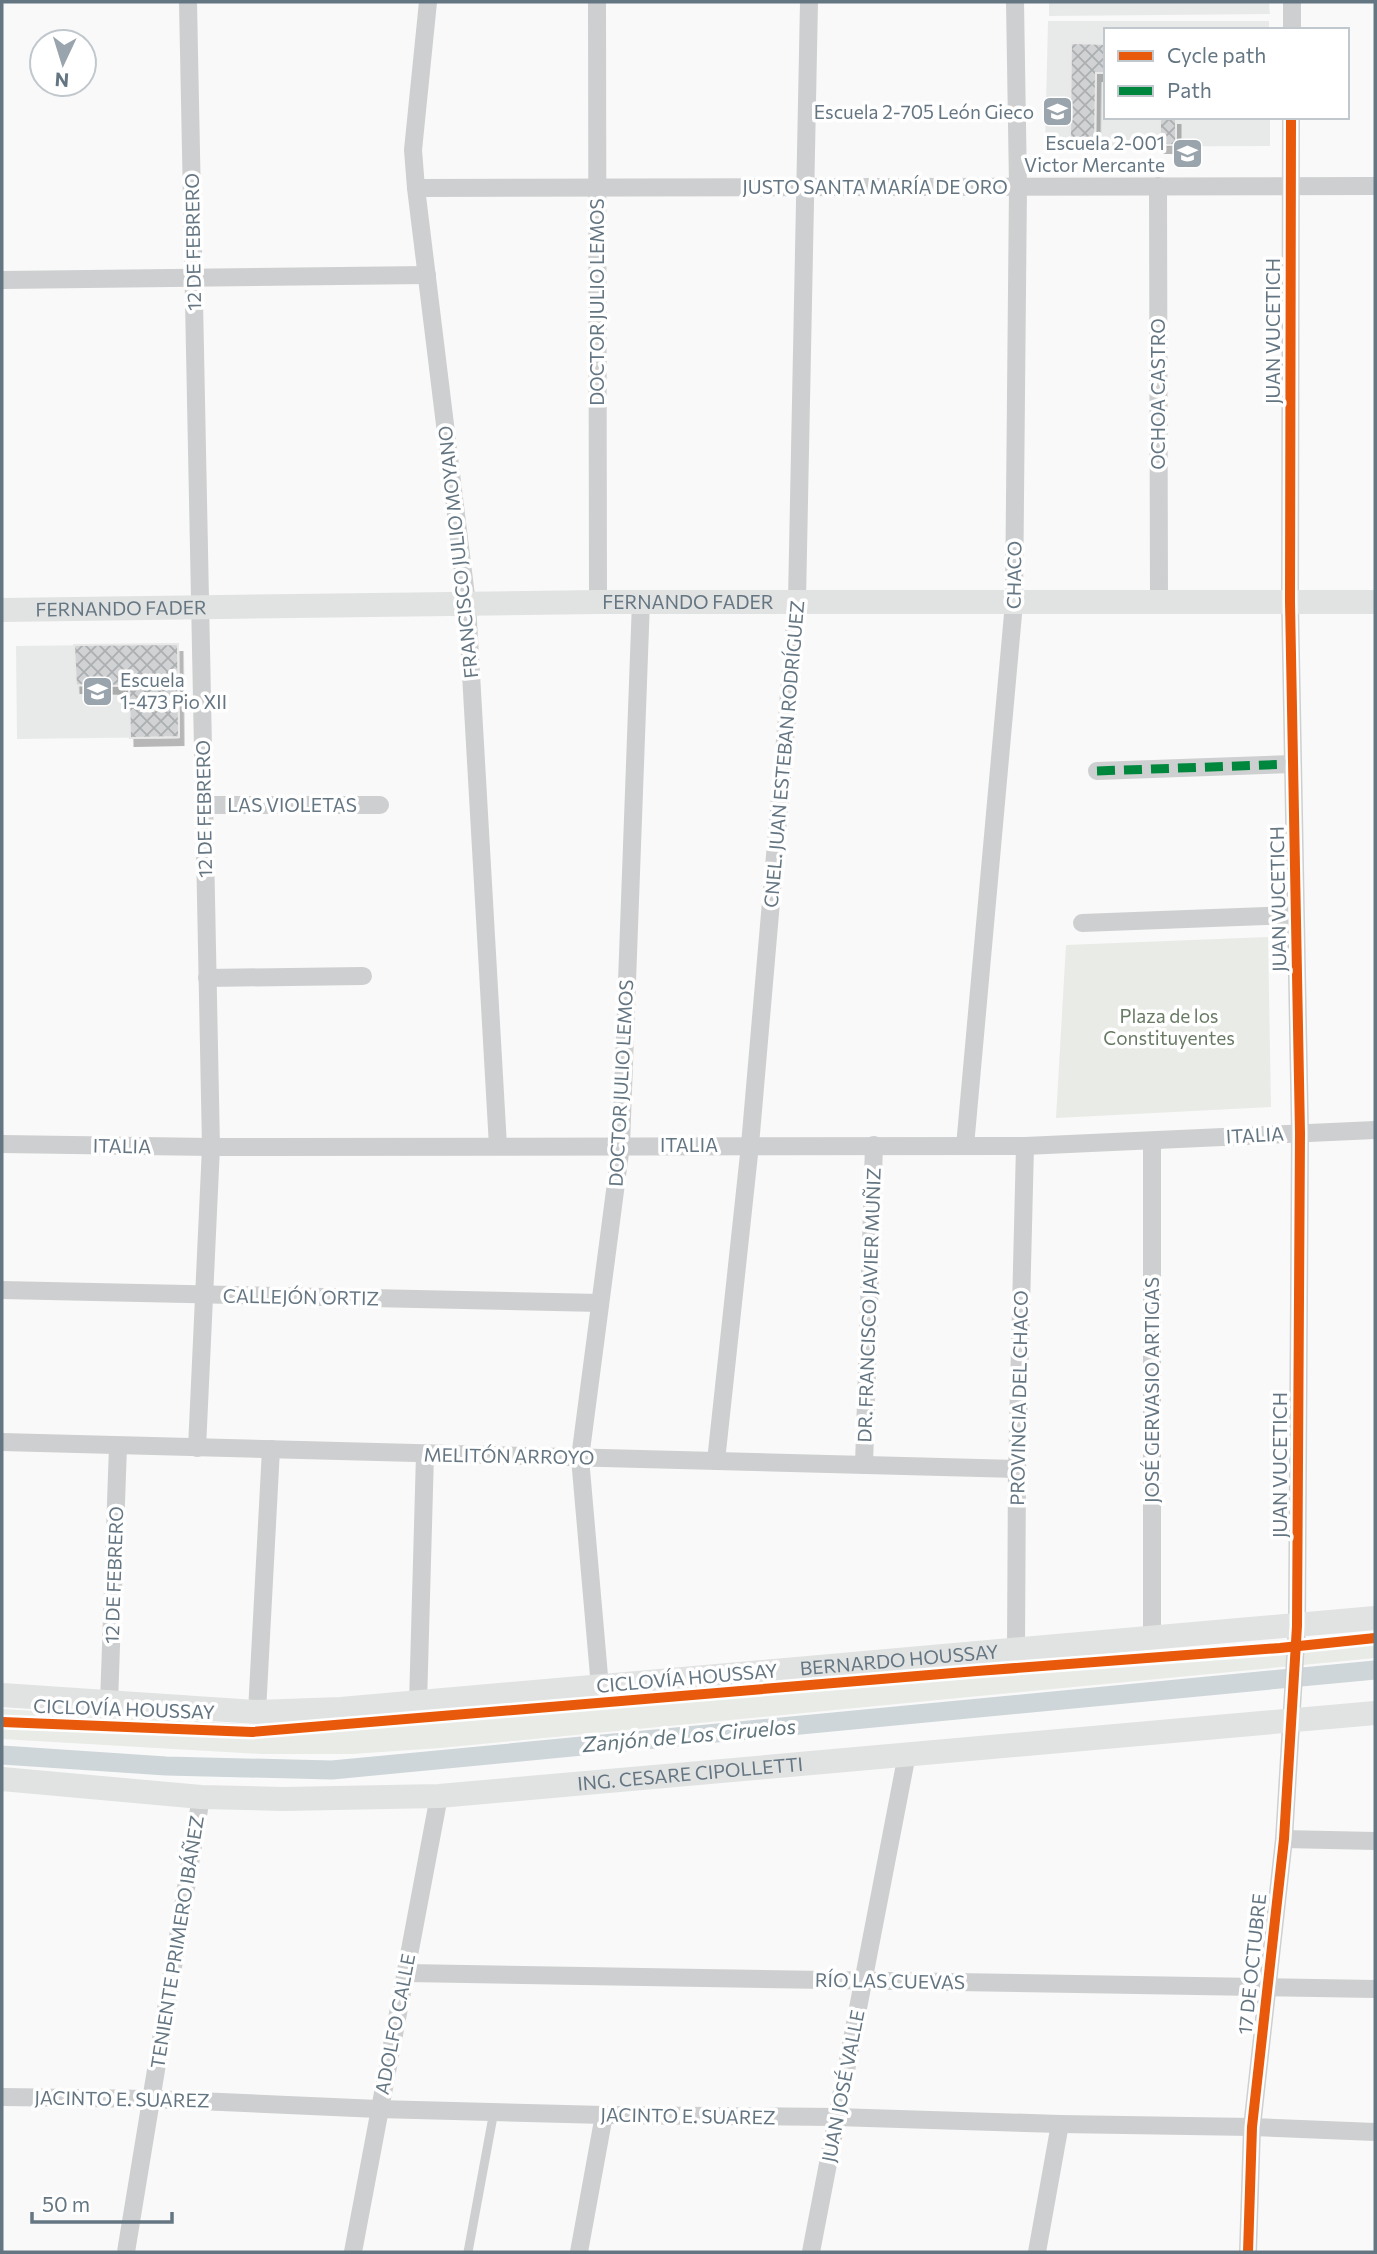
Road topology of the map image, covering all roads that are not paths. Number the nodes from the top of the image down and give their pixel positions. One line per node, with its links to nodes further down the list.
1 (188, 2): 17 (street, 12 DE FEBRERO)
2 (428, 2): 15 (street, FRANCISCO JULIO MOYANO)
3 (597, 2): 13 (street, DOCTOR JULIO LEMOS)
4 (809, 2): 14 (street, CNEL. JUAN ESTEBAN RODRÍGUEZ)
5 (1015, 2): 9 (street, CHACO)
6 (1292, 2): 7 (street)
7 (1292, 28)
8 (1291, 119): 11 (street, JUAN VUCETICH)
9 (1018, 186): 10 (street, JUSTO SANTA MARÍA DE ORO); 14 (street, JUSTO SANTA MARÍA DE ORO); 25 (street, CHACO)
10 (1158, 186): 11 (street, JUSTO SANTA MARÍA DE ORO); 23 (street, OCHOA CASTRO)
11 (1291, 186): 12 (street, JUSTO SANTA MARÍA DE ORO); 24 (street, JUAN VUCETICH)
12 (1375, 186)
13 (597, 187): 14 (street, JUSTO SANTA MARÍA DE ORO); 15 (street, JUSTO SANTA MARÍA DE ORO); 19 (street, DOCTOR JULIO LEMOS)
14 (806, 187): 21 (street, CNEL. JUAN ESTEBAN RODRÍGUEZ)
15 (416, 188): 16 (street, FRANCISCO JULIO MOYANO)
16 (427, 275): 17 (street); 26 (street, FRANCISCO JULIO MOYANO)
17 (194, 277): 18 (street); 27 (street, 12 DE FEBRERO)
18 (2, 280)
19 (598, 601): 20 (street, FERNANDO FADER); 26 (street, FERNANDO FADER)
20 (641, 601): 21 (street, FERNANDO FADER); 41 (street, DOCTOR JULIO LEMOS)
21 (797, 601): 25 (street, FERNANDO FADER); 42 (street, CNEL. JUAN ESTEBAN RODRÍGUEZ)
22 (1375, 601): 24 (street, FERNANDO FADER)
23 (1159, 602): 24 (street, FERNANDO FADER); 25 (street, FERNANDO FADER)
24 (1290, 602): 29 (street, JUAN VUCETICH)
25 (1014, 603): 45 (street, CHACO)
26 (467, 604): 27 (street, FERNANDO FADER); 44 (street, FRANCISCO JULIO MOYANO)
27 (200, 608): 28 (street, FERNANDO FADER); 32 (street, 12 DE FEBRERO)
28 (2, 610)
29 (1293, 764): 30 (street); 33 (street, JUAN VUCETICH)
30 (1097, 771)
31 (380, 804): 32 (street, LAS VIOLETAS)
32 (204, 805): 36 (street, 12 DE FEBRERO)
33 (1296, 915): 34 (street); 38 (street, JUAN VUCETICH)
34 (1082, 923)
35 (363, 976): 36 (street)
36 (207, 978): 47 (street, 12 DE FEBRERO)
37 (1375, 1130): 38 (street, ITALIA)
38 (1300, 1133): 39 (street, ITALIA); 61 (street, JUAN VUCETICH)
39 (1152, 1140): 46 (street, ITALIA); 62 (street, JOSÉ GERVASIO ARTIGAS)
40 (2, 1144): 47 (street, ITALIA)
41 (621, 1145): 42 (street, ITALIA); 44 (street, ITALIA); 50 (street, DOCTOR JULIO LEMOS)
42 (750, 1145): 43 (street, ITALIA); 57 (street, CNEL. JUAN ESTEBAN RODRÍGUEZ)
43 (874, 1145): 45 (street, ITALIA); 58 (street, DR. FRANCISCO JAVIER MUÑIZ)
44 (498, 1146): 47 (street, ITALIA)
45 (965, 1146): 46 (street, ITALIA)
46 (1026, 1146): 59 (street, PROVINCIA DEL CHACO)
47 (211, 1147): 49 (street, 12 DE FEBRERO)
48 (2, 1290): 49 (street, CALLEJÓN ORTIZ)
49 (205, 1295): 50 (street, CALLEJÓN ORTIZ); 53 (street, 12 DE FEBRERO)
50 (600, 1303): 56 (street, DOCTOR JULIO LEMOS)
51 (2, 1442): 52 (street, MELITÓN ARROYO)
52 (118, 1446): 53 (street, MELITÓN ARROYO); 67 (street, 12 DE FEBRERO)
53 (197, 1448): 54 (street, MELITÓN ARROYO)
54 (271, 1449): 55 (street, MELITÓN ARROYO); 69 (street)
55 (425, 1454): 56 (street, MELITÓN ARROYO); 68 (street)
56 (580, 1458): 57 (street, MELITÓN ARROYO); 64 (street, DOCTOR JULIO LEMOS)
57 (716, 1461): 58 (street, MELITÓN ARROYO)
58 (864, 1465): 59 (street, MELITÓN ARROYO)
59 (1017, 1469): 63 (street, PROVINCIA DEL CHACO)
60 (1375, 1618): 61 (street, BERNARDO HOUSSAY)
61 (1297, 1626): 62 (street, BERNARDO HOUSSAY); 65 (street, JUAN VUCETICH)
62 (1152, 1639): 63 (street, BERNARDO HOUSSAY)
63 (1016, 1650): 64 (street, BERNARDO HOUSSAY)
64 (600, 1687): 68 (street, BERNARDO HOUSSAY)
65 (1293, 1690): 70 (street, ING. CESARE CIPOLLETTI); 71 (street, ING. CESARE CIPOLLETTI); 75 (street, 17 DE OCTUBRE)
66 (2, 1695): 67 (street, BERNARDO HOUSSAY)
67 (109, 1703): 69 (street, BERNARDO HOUSSAY)
68 (418, 1703): 69 (street, BERNARDO HOUSSAY)
69 (257, 1712)
70 (1375, 1713)
71 (907, 1754): 73 (street, ING. CESARE CIPOLLETTI); 78 (street, JUAN JOSÉ VALLE)
72 (2, 1779): 74 (street, ING. CESARE CIPOLLETTI)
73 (439, 1796): 74 (street, ING. CESARE CIPOLLETTI); 77 (street, ADOLFO CALLE)
74 (201, 1797): 82 (street, TENIENTE PRIMERO IBÁÑEZ)
75 (1284, 1839): 76 (street); 79 (street, 17 DE OCTUBRE)
76 (1375, 1841)
77 (406, 1973): 78 (street, RÍO LAS CUEVAS); 83 (street, ADOLFO CALLE)
78 (864, 1980): 79 (street, RÍO LAS CUEVAS); 86 (street, JUAN JOSÉ VALLE)
79 (1266, 1987): 80 (street, RÍO LAS CUEVAS); 88 (street, 17 DE OCTUBRE)
80 (1375, 1989)
81 (2, 2097): 82 (street, JACINTO E. SUAREZ)
82 (152, 2099): 83 (street, JACINTO E. SUAREZ); 90 (street, TENIENTE PRIMERO IBÁÑEZ)
83 (379, 2109): 84 (street, JACINTO E. SUAREZ); 91 (street, ADOLFO CALLE)
84 (494, 2111): 85 (street, JACINTO E. SUAREZ); 92 (lane)
85 (604, 2115): 86 (street, JACINTO E. SUAREZ); 93 (street)
86 (836, 2117): 87 (street, JACINTO E. SUAREZ); 94 (street, JUAN JOSÉ VALLE)
87 (1060, 2124): 88 (street, JACINTO E. SUAREZ); 95 (street)
88 (1252, 2127): 89 (street, JACINTO E. SUAREZ); 96 (street, 17 DE OCTUBRE)
89 (1375, 2132)
90 (126, 2252)
91 (353, 2252)
92 (468, 2252)
93 (579, 2252)
94 (811, 2252)
95 (1037, 2252)
96 (1248, 2252)

